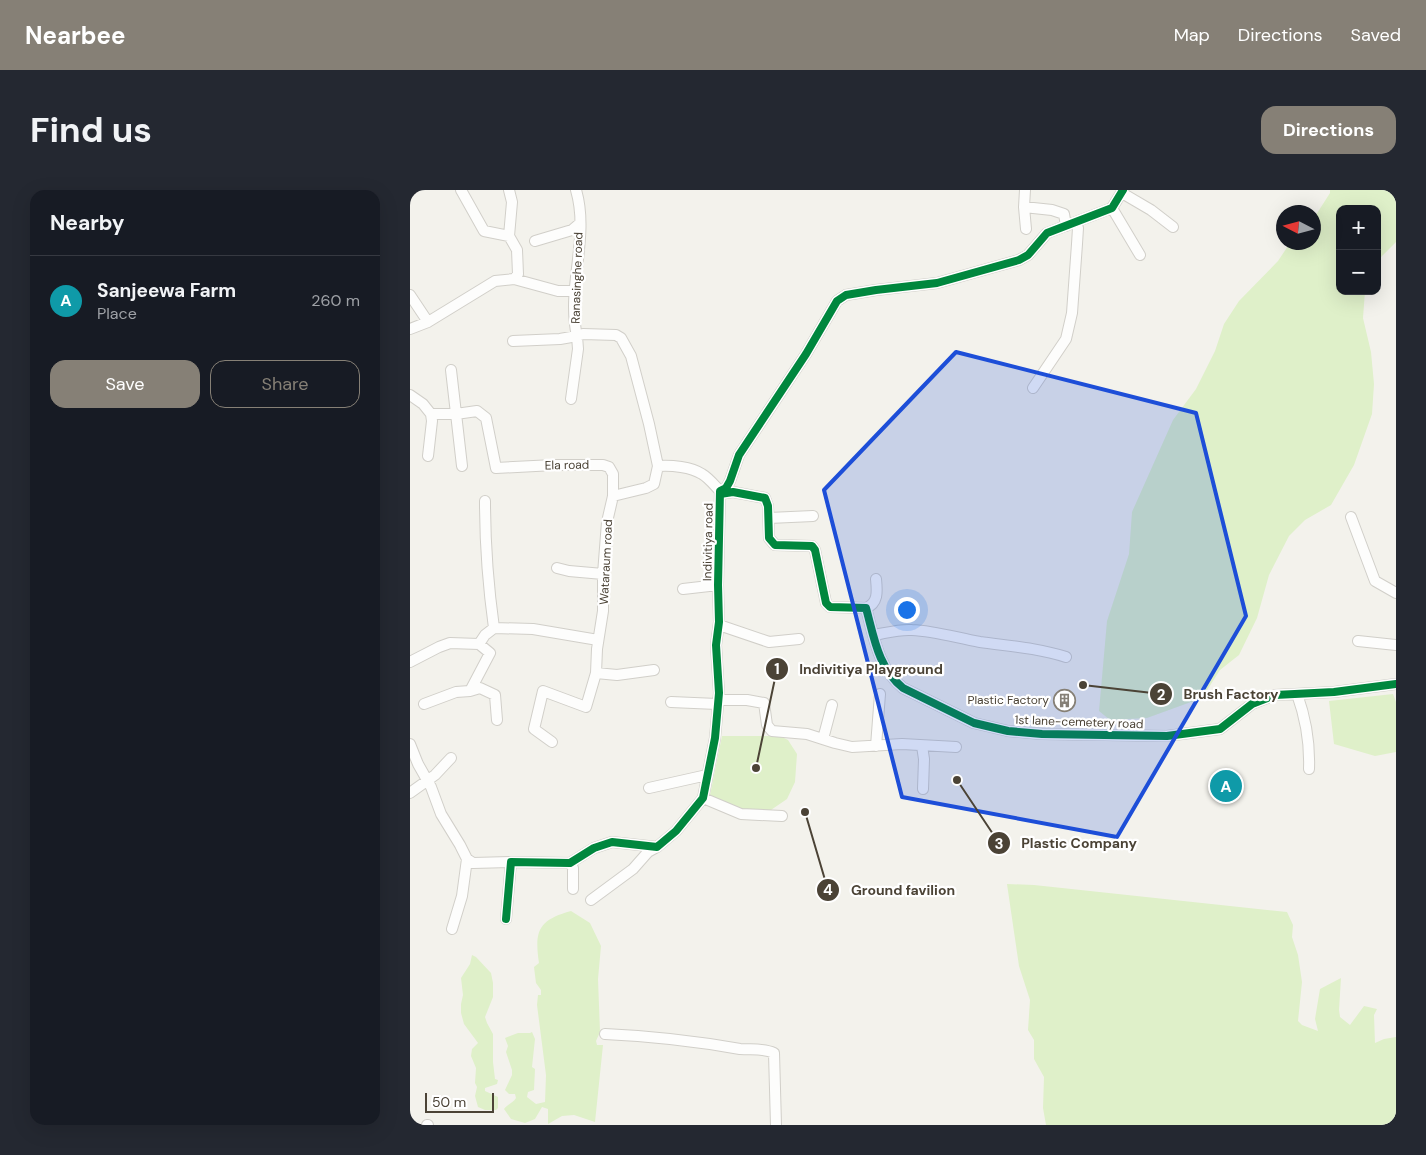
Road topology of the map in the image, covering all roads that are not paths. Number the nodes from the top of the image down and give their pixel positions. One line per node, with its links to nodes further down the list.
1 (461, 190): 12 (street)
2 (509, 190): 12 (street)
3 (576, 190): 8 (street, Ranasinghe road)
4 (1025, 190): 6 (street)
5 (1123, 191): 7 (street); 10 (street)
6 (1024, 208): 9 (street); 11 (street)
7 (1112, 208): 9 (street, Indivitiya road); 14 (street)
8 (579, 224): 13 (street); 16 (street, Ranasinghe road)
9 (1070, 224): 23 (street); 31 (street, Indivitiya road)
10 (1173, 227)
11 (1026, 229)
12 (509, 236): 15 (street)
13 (535, 241)
14 (1140, 255)
15 (514, 279): 16 (street); 18 (street)
16 (574, 291): 20 (street, Ranasinghe road)
17 (410, 295): 18 (street)
18 (428, 322): 19 (street)
19 (410, 329)
20 (576, 336): 21 (street); 25 (street); 30 (street, Ranasinghe road)
21 (513, 341)
22 (451, 370): 27 (street)
23 (1033, 388)
24 (410, 395): 26 (street)
25 (571, 399)
26 (431, 414): 27 (street); 28 (street)
27 (456, 414): 29 (street); 32 (street, Ela road)
28 (428, 456)
29 (462, 466)
30 (658, 466): 31 (street); 32 (street)
31 (720, 493): 36 (street); 40 (street, Indivitiya road)
32 (613, 496): 38 (street, Wataraum road)
33 (485, 501): 45 (street)
34 (813, 516): 36 (street)
35 (1352, 517): 42 (street)
36 (769, 518): 43 (street)
37 (557, 568): 38 (street)
38 (603, 574): 48 (street, Wataraum road)
39 (876, 579): 43 (street)
40 (718, 585): 41 (street); 44 (street, Indivitiya road)
41 (683, 589)
42 (1396, 593)
43 (866, 608): 46 (street, 1st lane-cemetery road)
44 (719, 625): 47 (street); 61 (street, Indivitiya road)
45 (494, 628): 48 (street); 50 (street)
46 (874, 635): 52 (street); 59 (street, 1st lane-cemetery road)
47 (799, 638)
48 (598, 640): 55 (street, Wataraum road)
49 (1358, 641): 51 (street)
50 (479, 644): 53 (street); 57 (street)
51 (1396, 645)
52 (1066, 657)
53 (410, 662)
54 (654, 670): 55 (street)
55 (596, 674): 66 (street, Wataraum road)
56 (1396, 684): 59 (street, 1st lane-cemetery road)
57 (470, 691): 62 (street); 64 (street)
58 (880, 694): 68 (street)
59 (1297, 694): 72 (street)
60 (671, 702): 61 (street)
61 (717, 702): 65 (street); 73 (street, Indivitiya road)
62 (424, 704)
63 (832, 705): 65 (street)
64 (497, 720)
65 (824, 739): 68 (street)
66 (552, 742)
67 (410, 744): 74 (street)
68 (876, 746): 69 (street)
69 (922, 746): 70 (street); 76 (street)
70 (956, 747)
71 (451, 758): 74 (street)
72 (1310, 769)
73 (707, 775): 75 (street); 78 (street, Indivitiya road)
74 (427, 780): 77 (street); 81 (street)
75 (648, 788)
76 (923, 789)
77 (410, 793)
78 (703, 798): 79 (street); 80 (street, Indivitiya road)
79 (782, 816)
80 (657, 847): 83 (street); 85 (street, Indivitiya road)
81 (467, 859): 82 (street); 87 (street)
82 (511, 862): 83 (street); 86 (street)
83 (570, 863): 84 (street)
84 (573, 889)
85 (591, 900)
86 (506, 920)
87 (452, 929)
88 (605, 1034): 89 (street)
89 (776, 1125)

